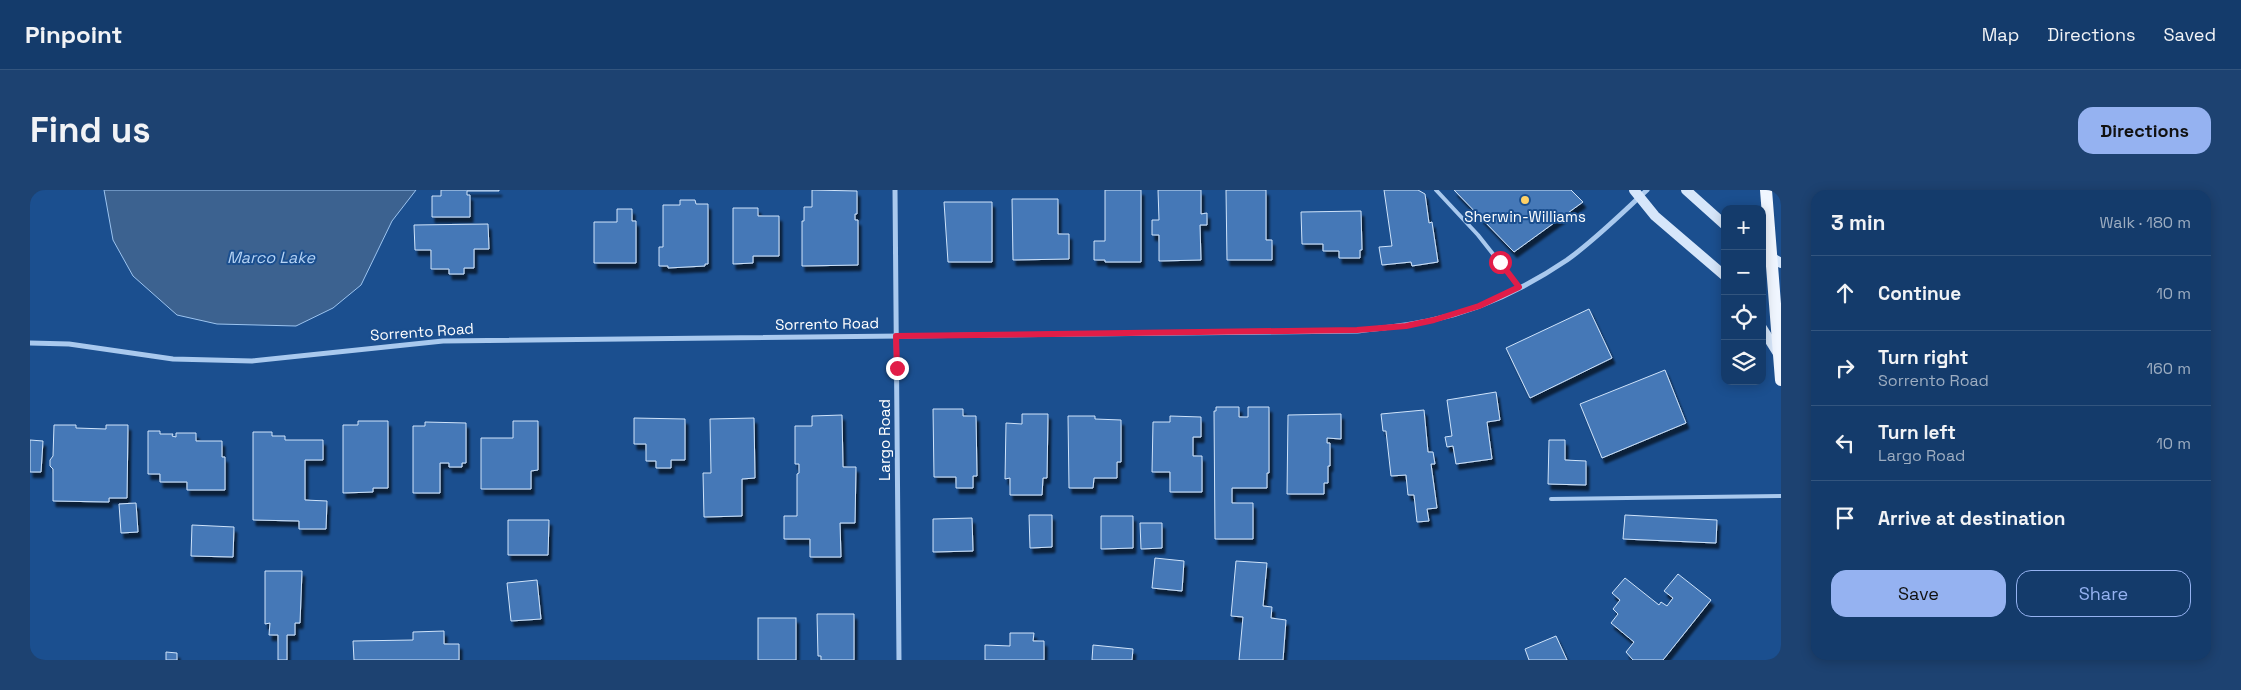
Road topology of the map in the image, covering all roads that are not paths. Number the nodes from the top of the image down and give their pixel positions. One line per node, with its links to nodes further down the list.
1 (895, 190): 11 (street, Largo Road)
2 (1436, 190): 9 (lane)
3 (1686, 190): 6 (main road)
4 (1766, 190): 7 (main road)
5 (1640, 192): 8 (main road); 9 (street, Sorrento Road)
6 (1721, 221)
7 (1771, 257): 13 (main road)
8 (1721, 273)
9 (1519, 287): 11 (street, Sorrento Road)
10 (1766, 334): 13 (main road)
11 (896, 336): 12 (street, Sorrento Road); 17 (street, Largo Road)
12 (30, 343)
13 (1779, 355): 14 (main road)
14 (1781, 380)
15 (1781, 496): 16 (lane)
16 (1551, 499)
17 (899, 660)

